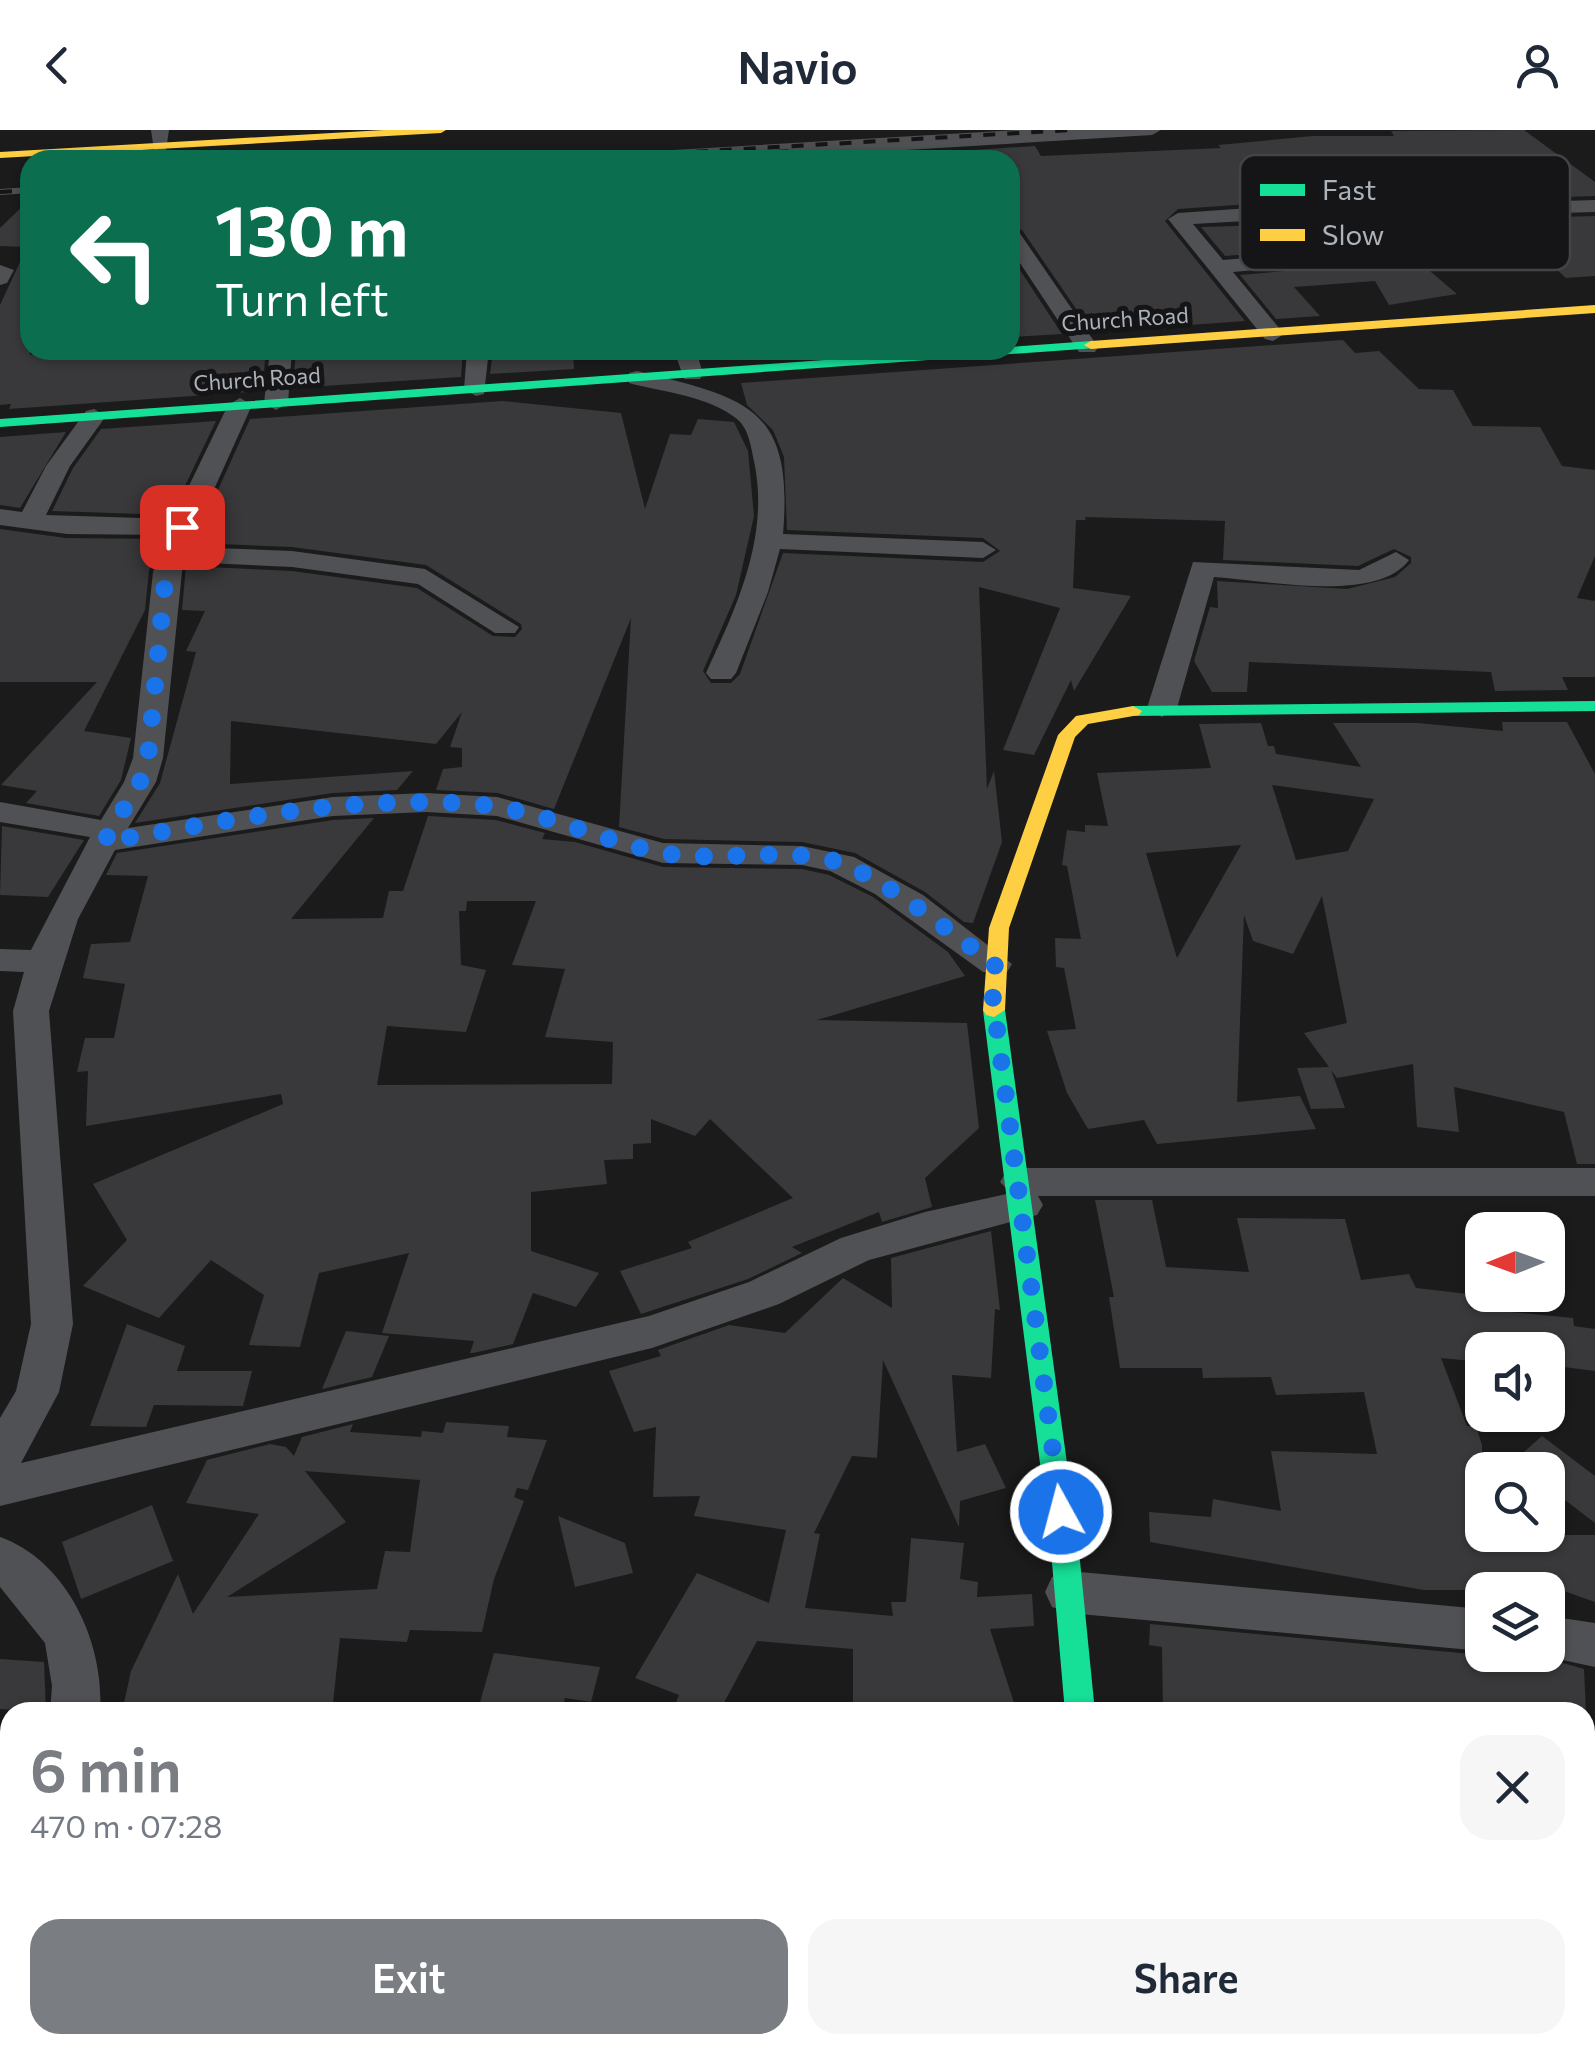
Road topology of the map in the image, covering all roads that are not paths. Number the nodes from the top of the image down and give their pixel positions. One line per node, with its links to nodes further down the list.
1 (441, 130): 3 (street)
2 (1152, 130): 5 (street)
3 (160, 138): 4 (street)
4 (47, 150)
5 (827, 150)
6 (1595, 206): 7 (street)
7 (1570, 207)
8 (1240, 214): 11 (street)
9 (1020, 248): 14 (street)
10 (1240, 265): 11 (street)
11 (1218, 267): 13 (street)
12 (1595, 309): 13 (street, Church Road)
13 (1273, 334): 14 (street, Church Road)
14 (1087, 347): 15 (street, Church Road)
15 (1020, 350)
16 (280, 360): 23 (street)
17 (477, 360): 22 (street)
18 (688, 360): 20 (street)
19 (842, 360): 20 (street, Church Road)
20 (692, 374): 21 (street, Church Road)
21 (637, 378): 22 (street, Church Road); 30 (street)
22 (476, 389): 23 (street, Church Road)
23 (276, 403): 24 (street, Church Road)
24 (240, 405): 25 (street, Church Road); 29 (street)
25 (94, 416): 26 (street, Church Road); 28 (street)
26 (0, 423)
27 (0, 518): 28 (street)
28 (30, 521): 29 (street)
29 (177, 540): 33 (street); 38 (street)
30 (769, 540): 31 (street); 34 (street)
31 (983, 550)
32 (1396, 560): 36 (street)
33 (505, 627)
34 (721, 673)
35 (1595, 706): 36 (street)
36 (1162, 708): 41 (street)
37 (0, 812): 38 (street)
38 (107, 836): 40 (street); 41 (street)
39 (0, 960): 40 (street)
40 (41, 962): 44 (street)
41 (995, 964): 43 (street)
42 (1595, 1182): 43 (street)
43 (1021, 1194): 45 (street); 47 (street)
44 (0, 1460)
45 (0, 1487)
46 (0, 1556): 51 (street)
47 (1069, 1592): 48 (street); 52 (street)
48 (1465, 1628)
49 (1565, 1640): 50 (street)
50 (1595, 1645)
51 (76, 1702)
52 (1079, 1702)

